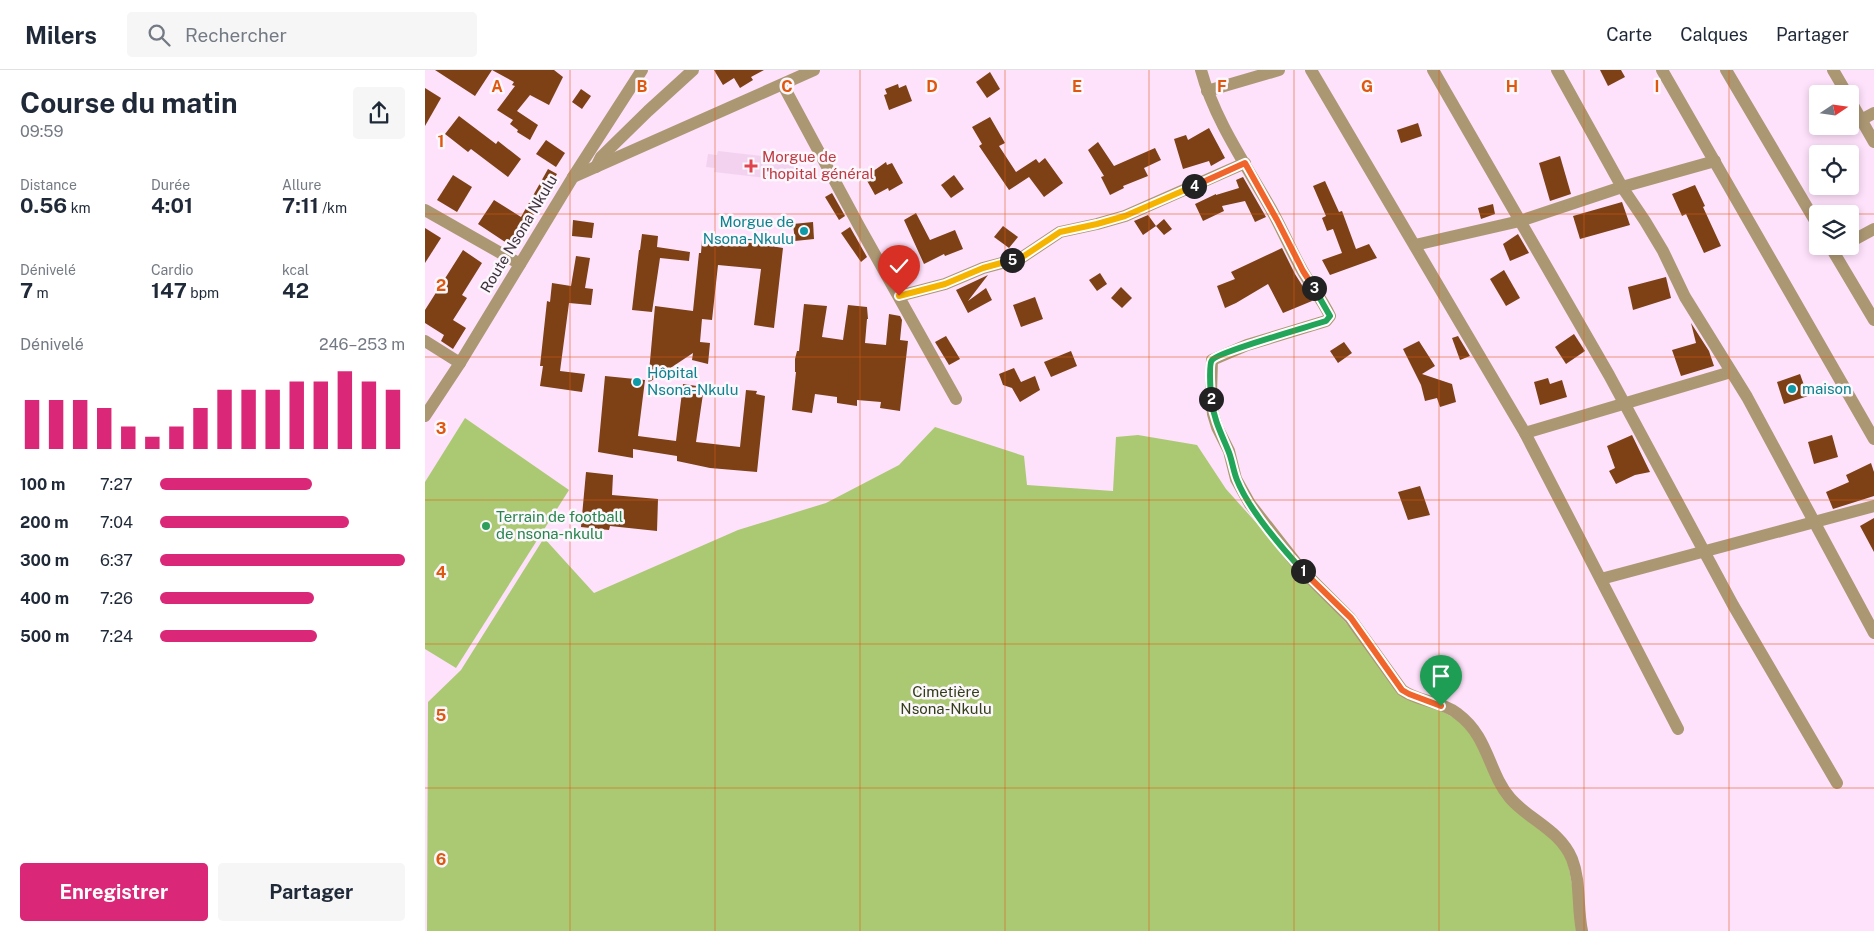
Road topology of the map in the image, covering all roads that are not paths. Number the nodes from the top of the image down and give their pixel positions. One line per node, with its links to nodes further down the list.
1 (641, 70): 22 (street, Route Nsona Nkulu)
2 (693, 70): 21 (street)
3 (814, 70): 12 (street)
4 (1201, 70): 14 (street)
5 (1279, 70): 14 (street)
6 (1311, 70): 29 (street)
7 (1433, 70): 26 (street)
8 (1557, 70): 23 (street)
9 (1662, 70): 19 (street)
10 (1726, 70): 25 (street)
11 (1833, 70): 13 (street)
12 (783, 85): 21 (street); 32 (street)
13 (1842, 85)
14 (1207, 91): 20 (street)
15 (1874, 113): 17 (street)
16 (1859, 116): 17 (street)
17 (1861, 120): 18 (street)
18 (1874, 142)
19 (1715, 161): 23 (street); 41 (street)
20 (1245, 163): 32 (street); 49 (street)
21 (596, 167): 22 (street)
22 (573, 177): 31 (street, Route Nsona Nkulu)
23 (1622, 187): 26 (street); 36 (street)
24 (425, 210): 31 (street)
25 (1809, 210)
26 (1520, 221): 29 (street); 38 (street)
27 (1874, 229): 28 (street)
28 (1859, 237)
29 (1415, 245): 40 (street)
30 (1839, 255): 33 (street)
31 (520, 264): 35 (street, Route Nsona Nkulu)
32 (899, 296): 37 (street)
33 (1874, 320)
34 (425, 341): 35 (street)
35 (460, 364): 39 (street, Route Nsona Nkulu)
36 (1731, 372): 38 (street); 43 (street)
37 (956, 399)
38 (1624, 404): 40 (street); 44 (street)
39 (425, 416)
40 (1525, 433): 45 (street)
41 (1874, 438)
42 (1874, 506): 43 (street)
43 (1813, 522): 44 (street); 46 (street)
44 (1705, 551): 45 (street); 48 (street)
45 (1601, 579): 47 (street)
46 (1874, 633)
47 (1678, 728)
48 (1837, 784)
49 (1582, 931)

